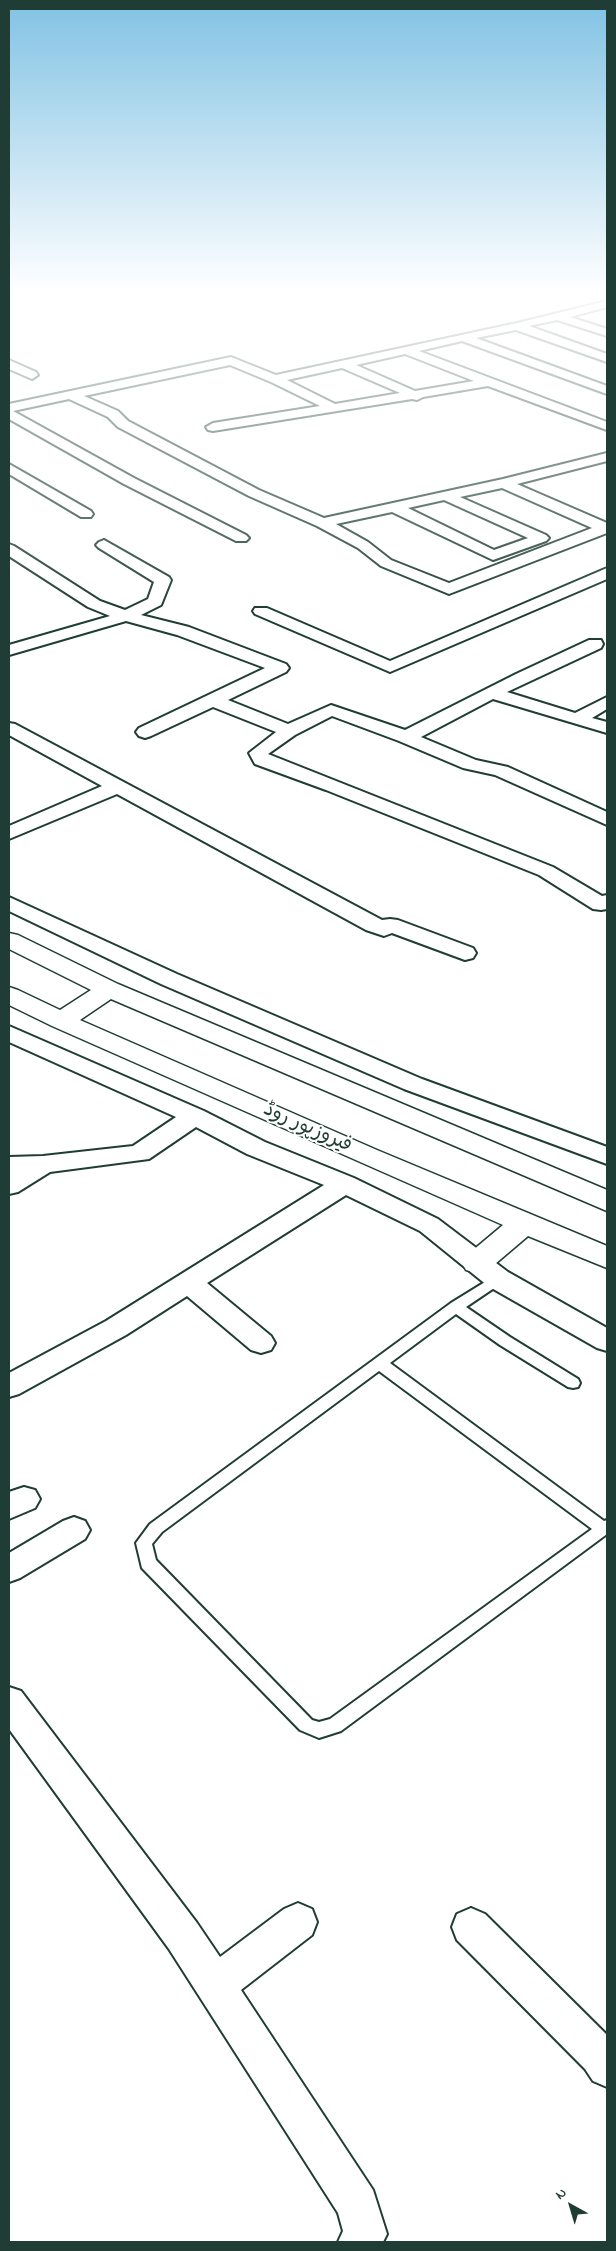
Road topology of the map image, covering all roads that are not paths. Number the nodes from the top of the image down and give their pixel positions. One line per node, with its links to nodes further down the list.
1 (56, 398): 6 (street)
2 (78, 398): 17 (street)
3 (313, 398): 7 (street)
4 (403, 398): 7 (street)
5 (532, 398): 9 (street)
6 (9, 408)
7 (333, 408): 10 (street)
8 (9, 414): 19 (street)
9 (607, 426)
10 (213, 428)
11 (607, 457): 13 (street)
12 (9, 468): 16 (street)
13 (503, 483): 14 (street); 18 (street)
14 (446, 496): 15 (street); 15 (street)
15 (393, 507): 17 (street)
16 (86, 514)
17 (322, 523): 18 (street)
18 (606, 528)
19 (241, 538)
20 (104, 545): 26 (street)
21 (9, 549): 26 (street)
22 (607, 573): 23 (street)
23 (580, 584): 24 (street); 25 (street)
24 (607, 592)
25 (261, 611)
26 (126, 616): 28 (street); 30 (street)
27 (595, 644): 29 (street)
28 (9, 650)
29 (494, 694): 32 (street); 37 (street)
30 (213, 700): 35 (street); 36 (street)
31 (607, 702): 32 (street)
32 (577, 718): 34 (street)
33 (9, 728): 38 (street)
34 (607, 728)
35 (289, 731): 37 (street); 41 (street)
36 (145, 732)
37 (406, 737): 39 (street)
38 (117, 787): 40 (street); 44 (street)
39 (607, 819)
40 (9, 833)
41 (607, 901)
42 (9, 903): 50 (street)
43 (9, 940): 45 (highway)
44 (465, 952)
45 (109, 989): 47 (highway); 55 (highway)
46 (9, 995): 47 (highway, فیروزپور روڈ)
47 (61, 1021): 56 (highway, فیروزپور روڈ)
48 (9, 1033): 49 (street)
49 (195, 1116): 51 (street); 53 (street)
50 (607, 1156)
51 (42, 1164): 52 (street); 54 (street)
52 (9, 1165)
53 (346, 1184): 58 (street); 59 (street)
54 (9, 1186)
55 (607, 1201)
56 (525, 1222): 57 (highway, فیروزپور روڈ); 58 (highway)
57 (607, 1258)
58 (487, 1271): 60 (lane); 61 (street)
59 (189, 1283): 62 (street); 65 (street)
60 (456, 1307): 63 (lane); 64 (lane)
61 (607, 1341)
62 (261, 1343)
63 (380, 1364): 66 (lane); 66 (lane)
64 (573, 1383)
65 (9, 1386)
66 (606, 1527)
67 (74, 1530): 68 (street)
68 (9, 1569)
69 (9, 1702): 72 (street)
70 (298, 1922): 72 (street)
71 (471, 1927): 73 (street)
72 (215, 1985): 74 (street)
73 (607, 2067)
74 (360, 2242)

